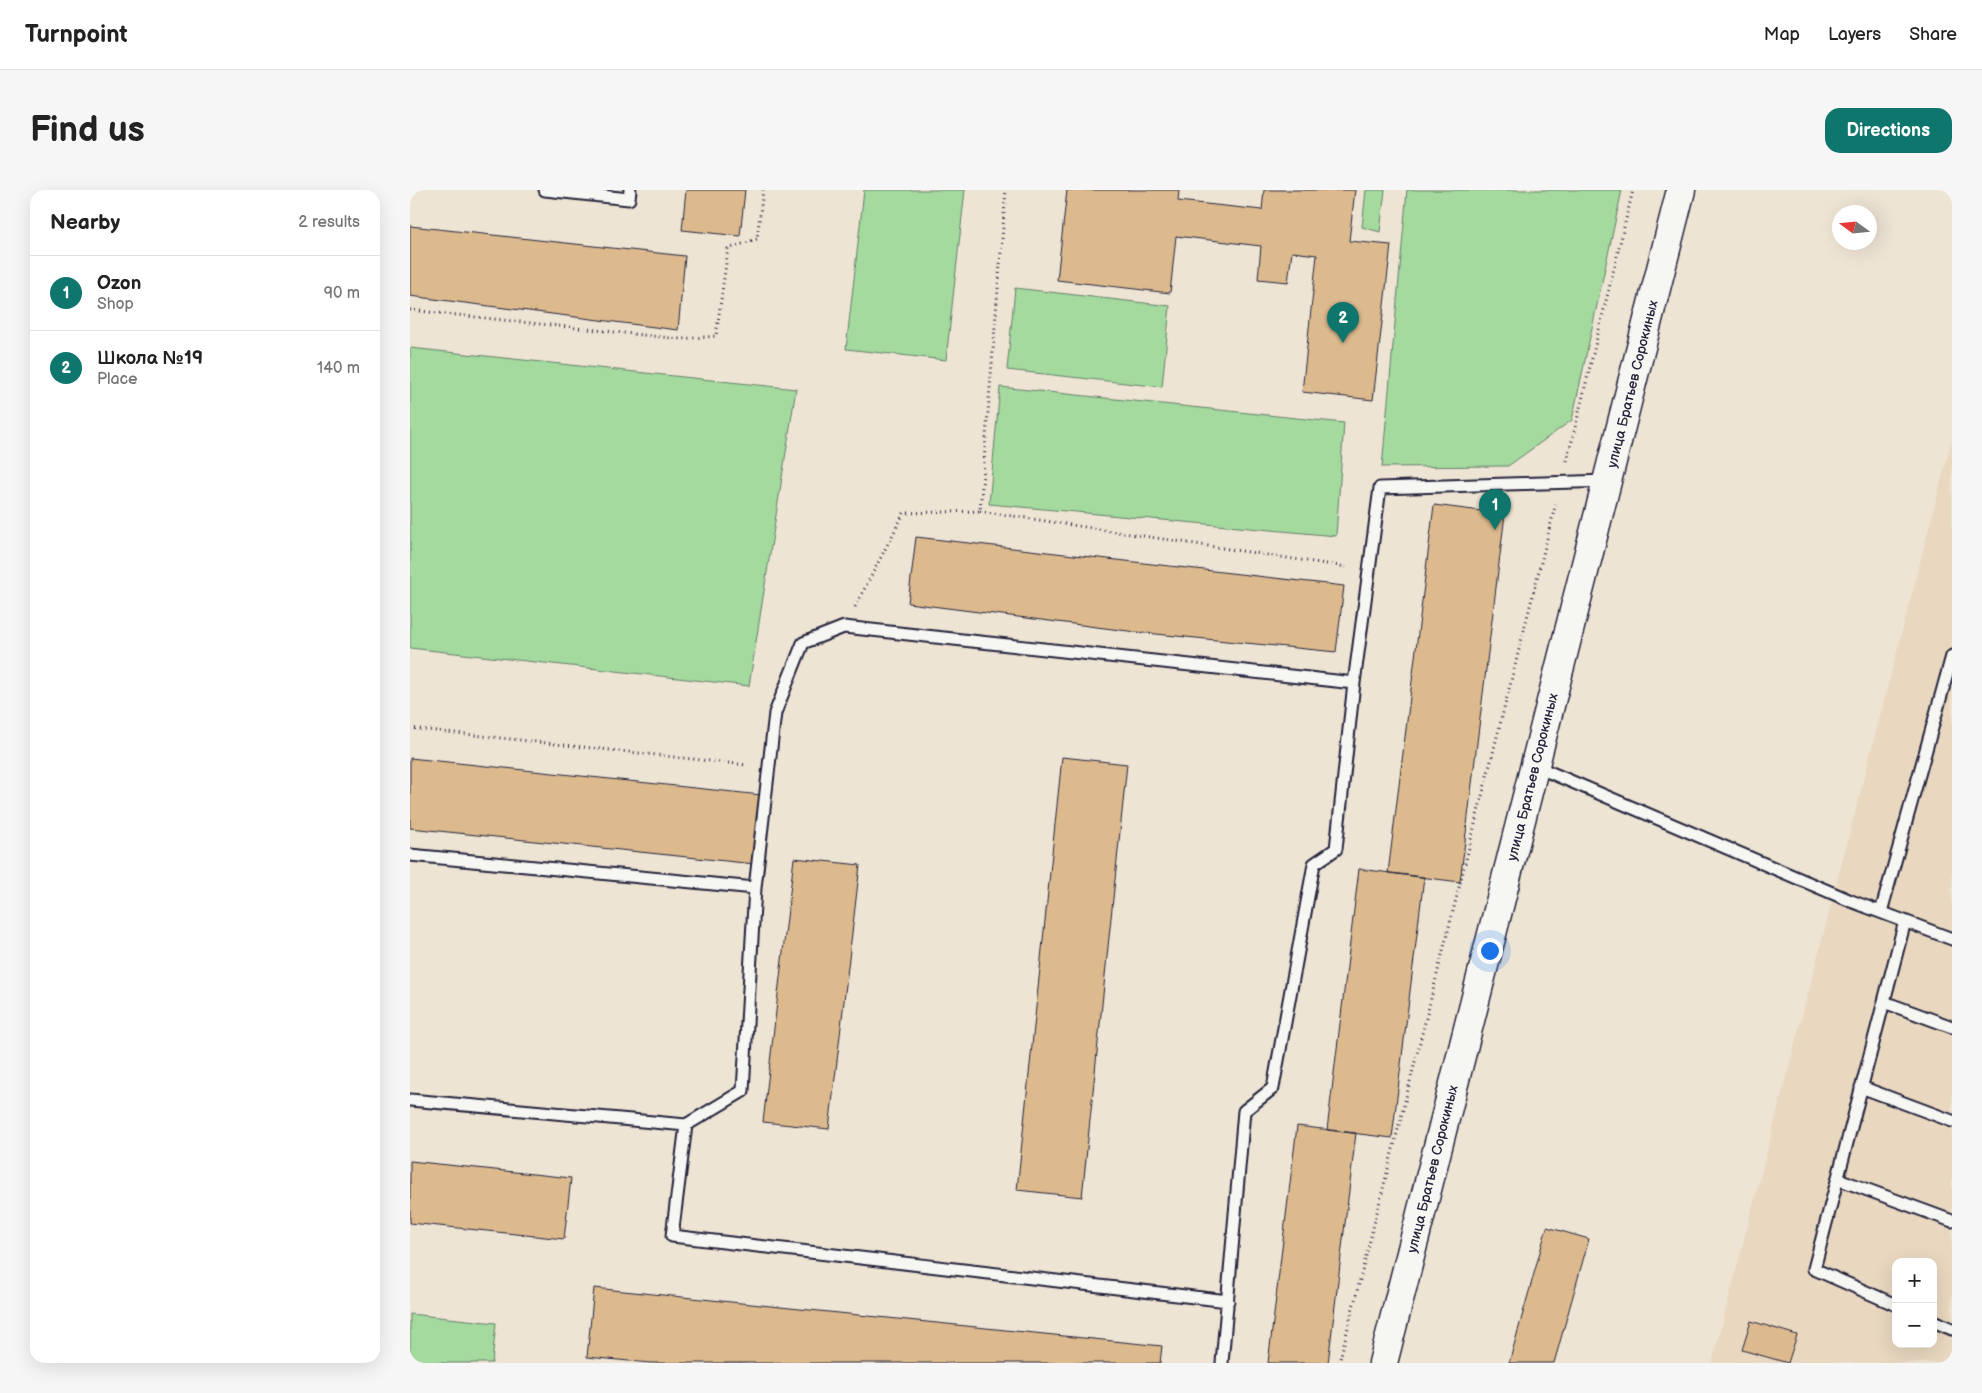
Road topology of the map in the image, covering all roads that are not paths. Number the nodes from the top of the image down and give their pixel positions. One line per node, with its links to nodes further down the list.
1 (545, 190): 2 (lane)
2 (630, 190)
3 (1681, 190): 4 (street, улица Братьев Сорокиных)
4 (1608, 480): 6 (lane); 7 (street, улица Братьев Сорокиных)
5 (1952, 656): 10 (lane)
6 (1354, 683): 9 (lane); 21 (lane)
7 (1535, 766): 10 (lane); 26 (street, улица Братьев Сорокиных)
8 (410, 854): 9 (lane)
9 (755, 888): 18 (lane)
10 (1881, 912): 11 (lane)
11 (1905, 921): 12 (lane); 13 (lane)
12 (1952, 939)
13 (1884, 1002): 14 (lane); 15 (lane)
14 (1952, 1027)
15 (1862, 1087): 17 (lane); 19 (lane)
16 (410, 1100): 18 (lane)
17 (1952, 1121)
18 (686, 1125): 21 (lane)
19 (1838, 1180): 20 (lane); 22 (lane)
20 (1952, 1221)
21 (1228, 1301): 25 (lane)
22 (1892, 1303)
23 (1937, 1323): 24 (lane)
24 (1952, 1329)
25 (1222, 1363)
26 (1383, 1363)

